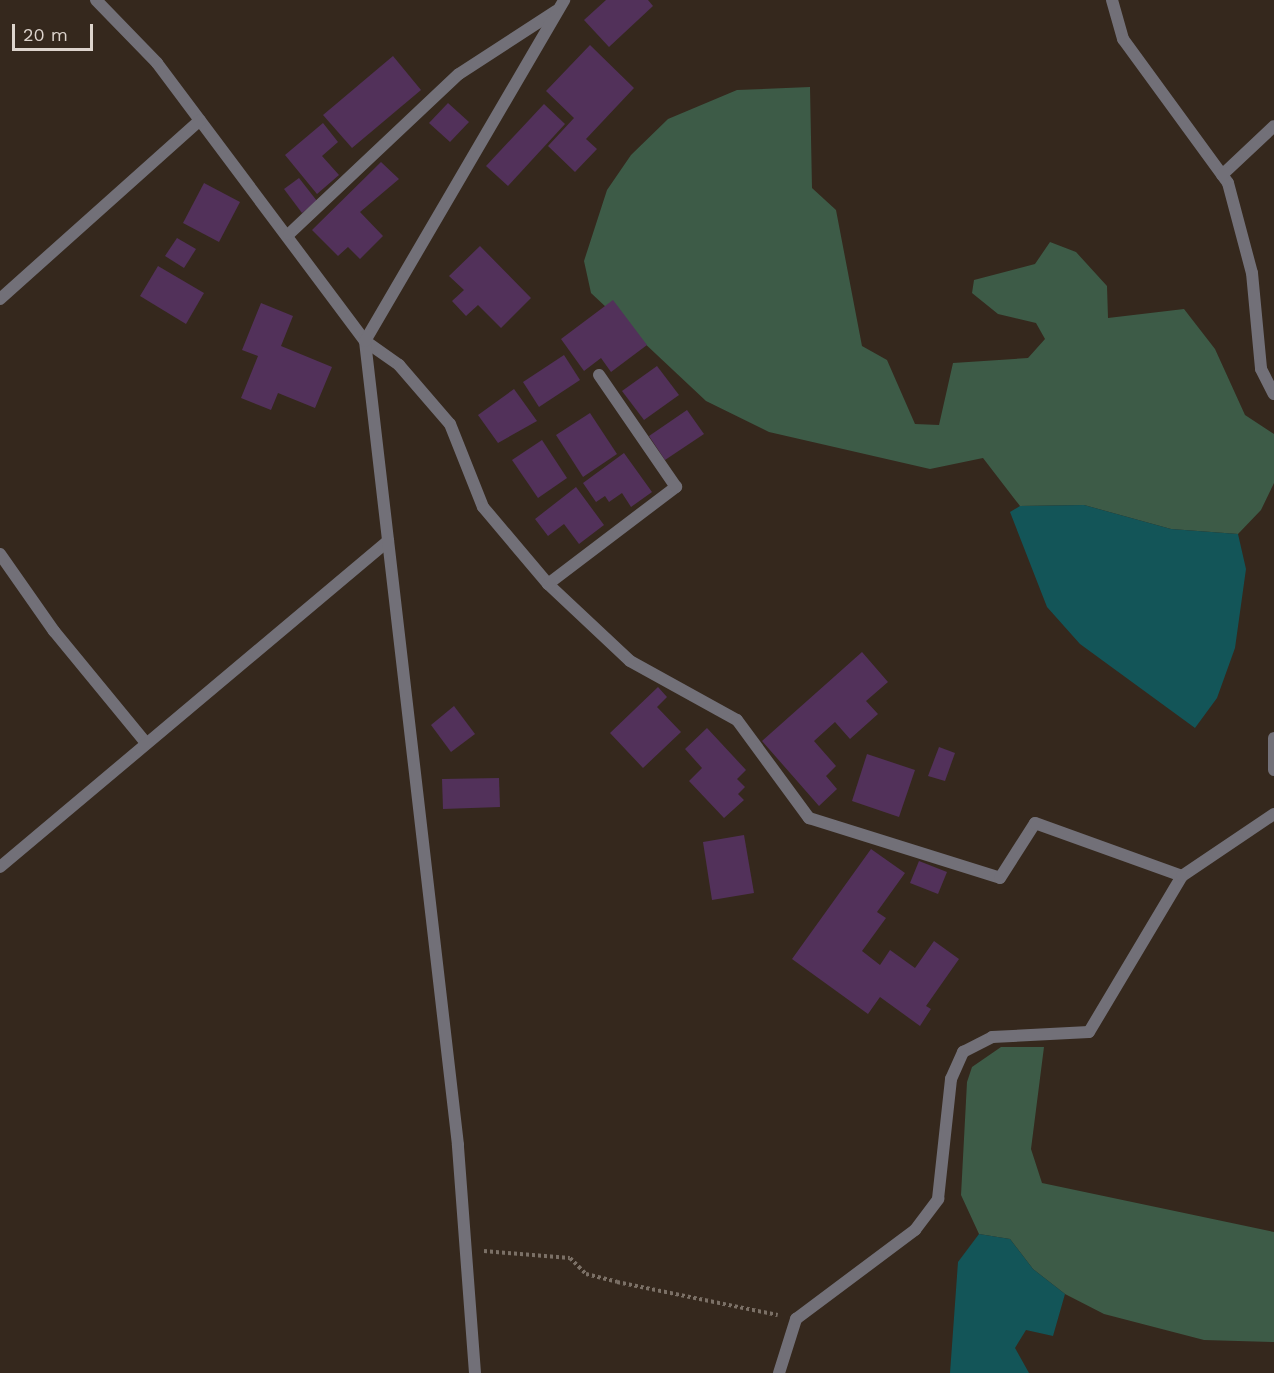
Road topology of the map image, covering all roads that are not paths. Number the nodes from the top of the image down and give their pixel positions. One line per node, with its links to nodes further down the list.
1 (96, 0): 4 (street)
2 (1112, 0): 6 (street)
3 (561, 5): 7 (street); 9 (street)
4 (200, 120): 7 (street); 8 (street)
5 (1274, 126): 6 (street)
6 (1222, 175): 11 (street)
7 (289, 234): 9 (street)
8 (0, 299)
9 (365, 341): 12 (street); 14 (street)
10 (599, 375): 14 (street)
11 (1274, 394)
12 (388, 541): 16 (street); 21 (street)
13 (0, 554): 16 (street)
14 (548, 584): 20 (street)
15 (1274, 738): 17 (street)
16 (146, 742): 19 (street)
17 (1274, 770)
18 (1274, 814): 20 (street)
19 (0, 867)
20 (1182, 876): 22 (street)
21 (475, 1373)
22 (779, 1373)

